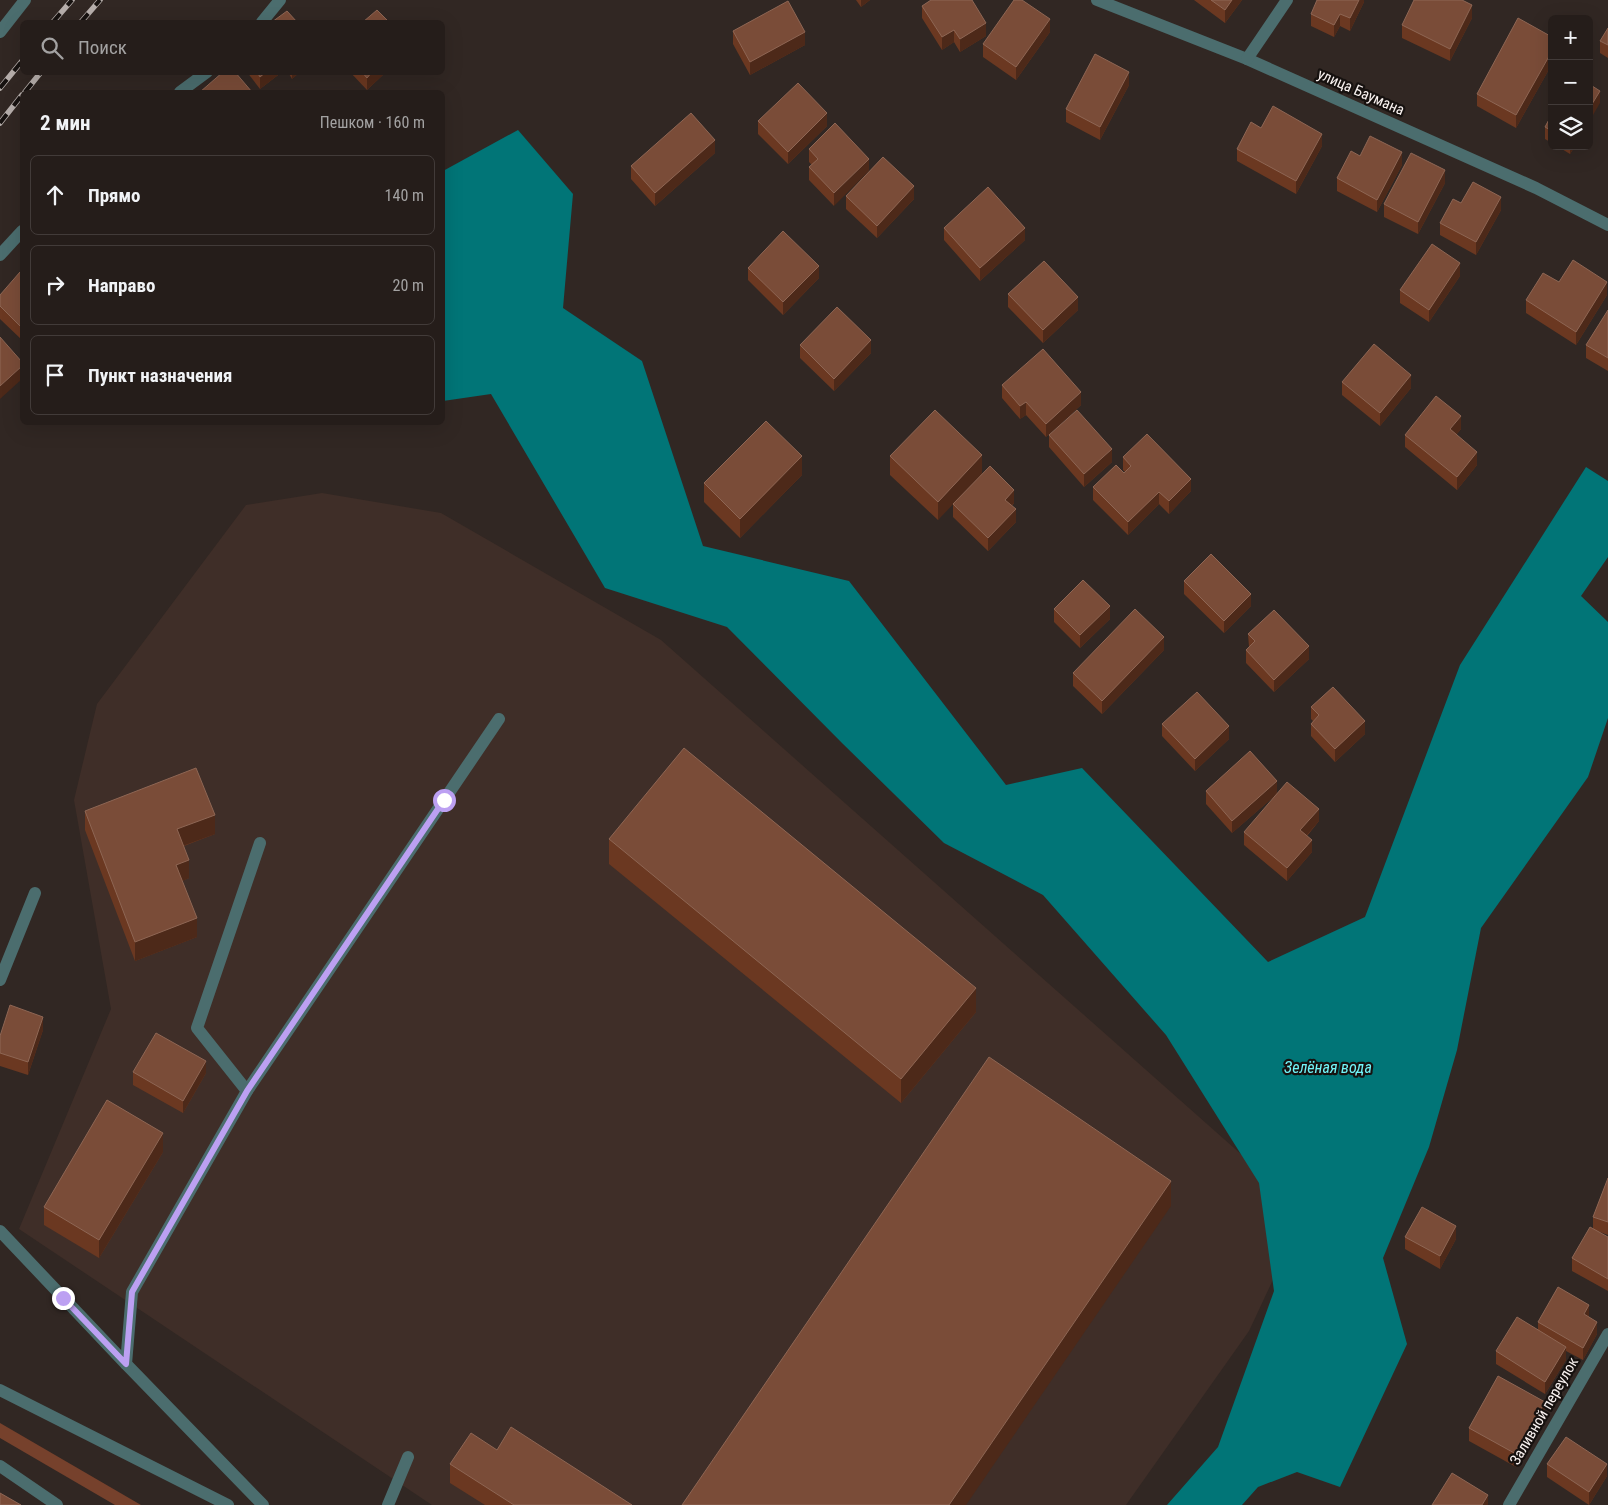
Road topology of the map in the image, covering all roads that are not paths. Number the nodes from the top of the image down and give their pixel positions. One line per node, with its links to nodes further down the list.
1 (25, 0): 6 (street)
2 (280, 0): 5 (street)
3 (1097, 0): 7 (street, улица Баумана)
4 (1287, 0): 7 (street)
5 (264, 20)
6 (0, 32)
7 (1247, 59): 10 (street, улица Баумана)
8 (203, 75): 9 (street)
9 (183, 90)
10 (1608, 224)
11 (20, 233): 12 (street)
12 (0, 255)
13 (498, 719): 17 (street)
14 (260, 843): 17 (street)
15 (35, 893): 16 (street)
16 (0, 980)
17 (247, 1091): 20 (street)
18 (0, 1231): 20 (street)
19 (1608, 1334): 28 (street, Заливной переулок)
20 (126, 1364): 26 (street)
21 (0, 1390): 25 (street)
22 (408, 1457): 27 (street)
23 (0, 1466): 24 (street)
24 (57, 1505)
25 (228, 1505)
26 (263, 1505)
27 (388, 1505)
28 (1509, 1505)

